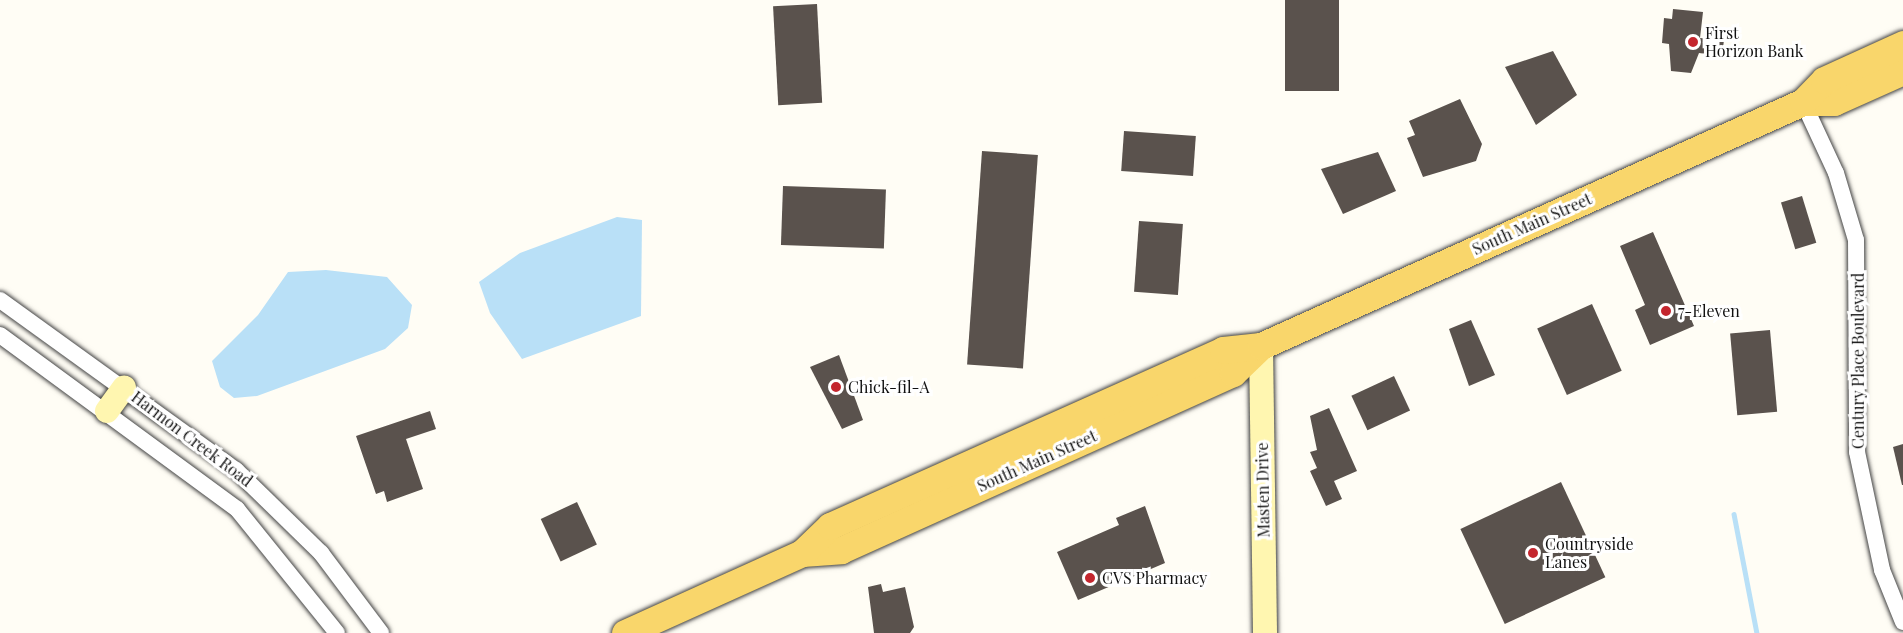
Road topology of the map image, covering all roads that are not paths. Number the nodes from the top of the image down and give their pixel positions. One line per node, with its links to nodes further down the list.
1 (1903, 44): 3 (main road, South Main Street)
2 (1903, 71): 3 (main road, South Main Street)
3 (1803, 102): 6 (main road, South Main Street); 9 (street, Century Place Boulevard)
4 (0, 300): 7 (street, Harmon Creek Road)
5 (0, 335): 8 (street, Harmon Creek Road)
6 (1262, 346): 12 (main road, South Main Street); 13 (street, Masten Drive)
7 (124, 388): 8 (street); 11 (street, Harmon Creek Road)
8 (107, 411): 10 (street, Harmon Creek Road)
9 (1903, 622)
10 (337, 633)
11 (381, 633)
12 (625, 633)
13 (1265, 633)

